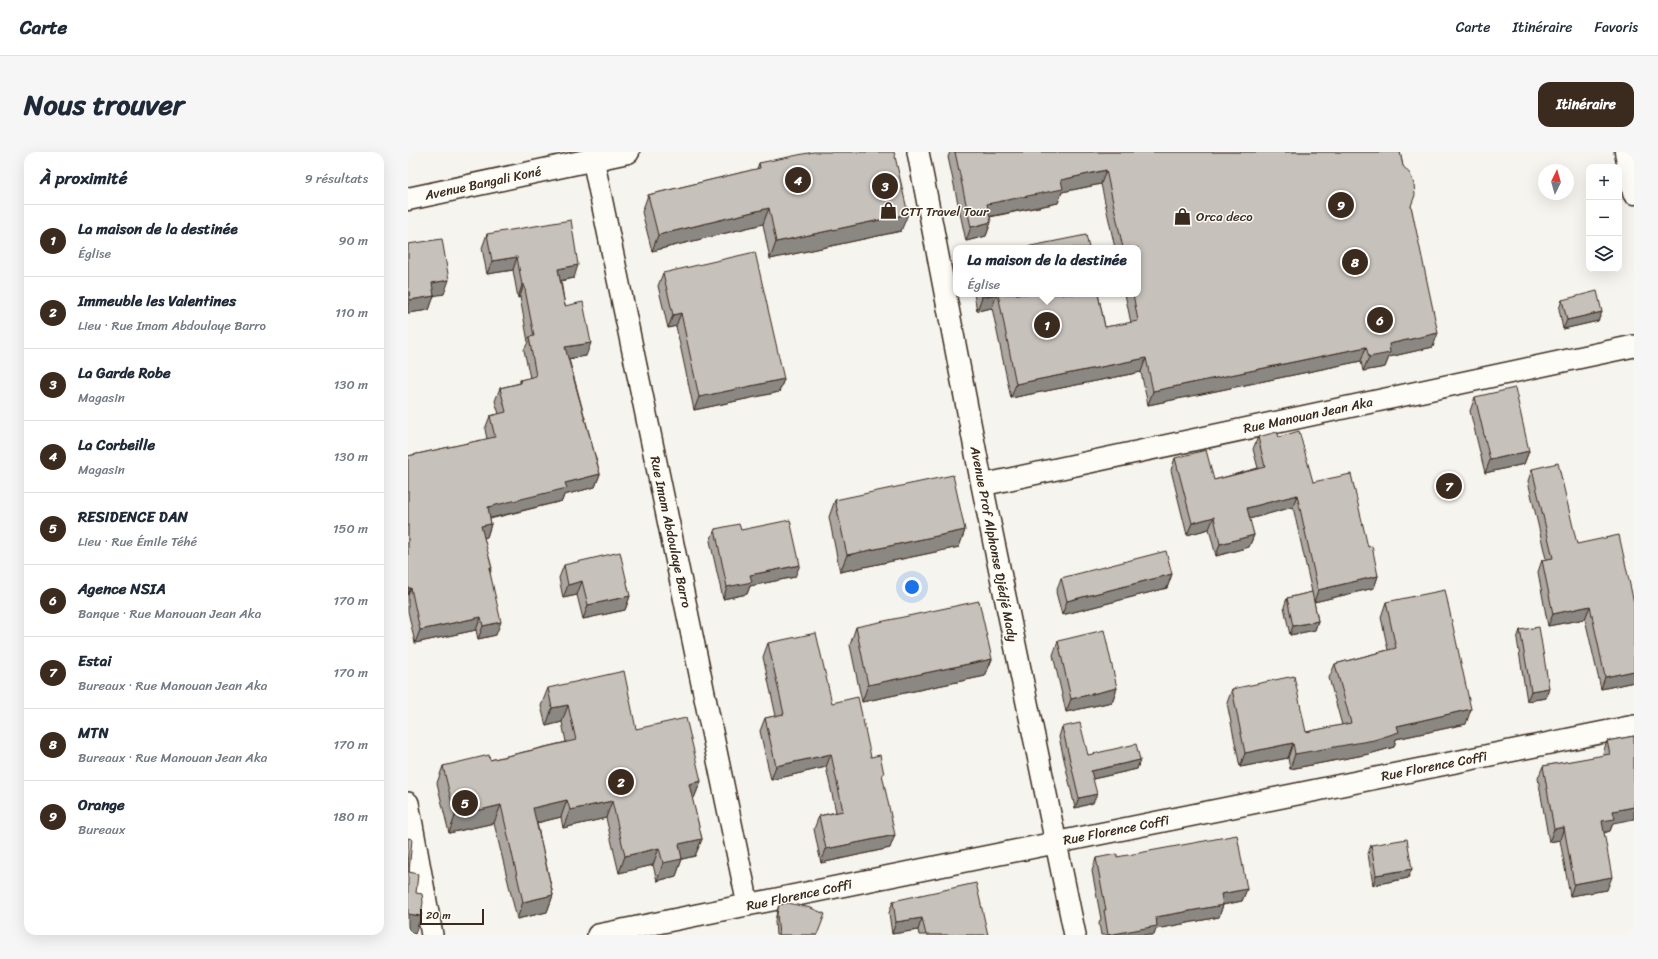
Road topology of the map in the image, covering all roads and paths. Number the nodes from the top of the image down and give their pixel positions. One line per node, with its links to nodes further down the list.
1 (628, 152): 4 (street, Avenue Bangali Koné)
2 (918, 152): 8 (street, Avenue Prof Alphonse Djédjé Mady)
3 (1626, 152): 5 (street)
4 (593, 160): 6 (street, Avenue Bangali Koné); 13 (street, Rue Imam Abdoulaye Barro)
5 (1634, 193)
6 (408, 199)
7 (1634, 346): 8 (street, Rue Manouan Jean Aka)
8 (982, 485): 11 (street, Avenue Prof Alphonse Djédjé Mady)
9 (1634, 726): 11 (street, Rue Florence Coffi)
10 (408, 803): 12 (street)
11 (1055, 842): 13 (street, Rue Florence Coffi); 16 (street, Avenue Prof Alphonse Djédjé Mady)
12 (412, 844): 14 (street)
13 (748, 905): 15 (street, Rue Florence Coffi)
14 (432, 935)
15 (598, 935)
16 (1075, 935)

